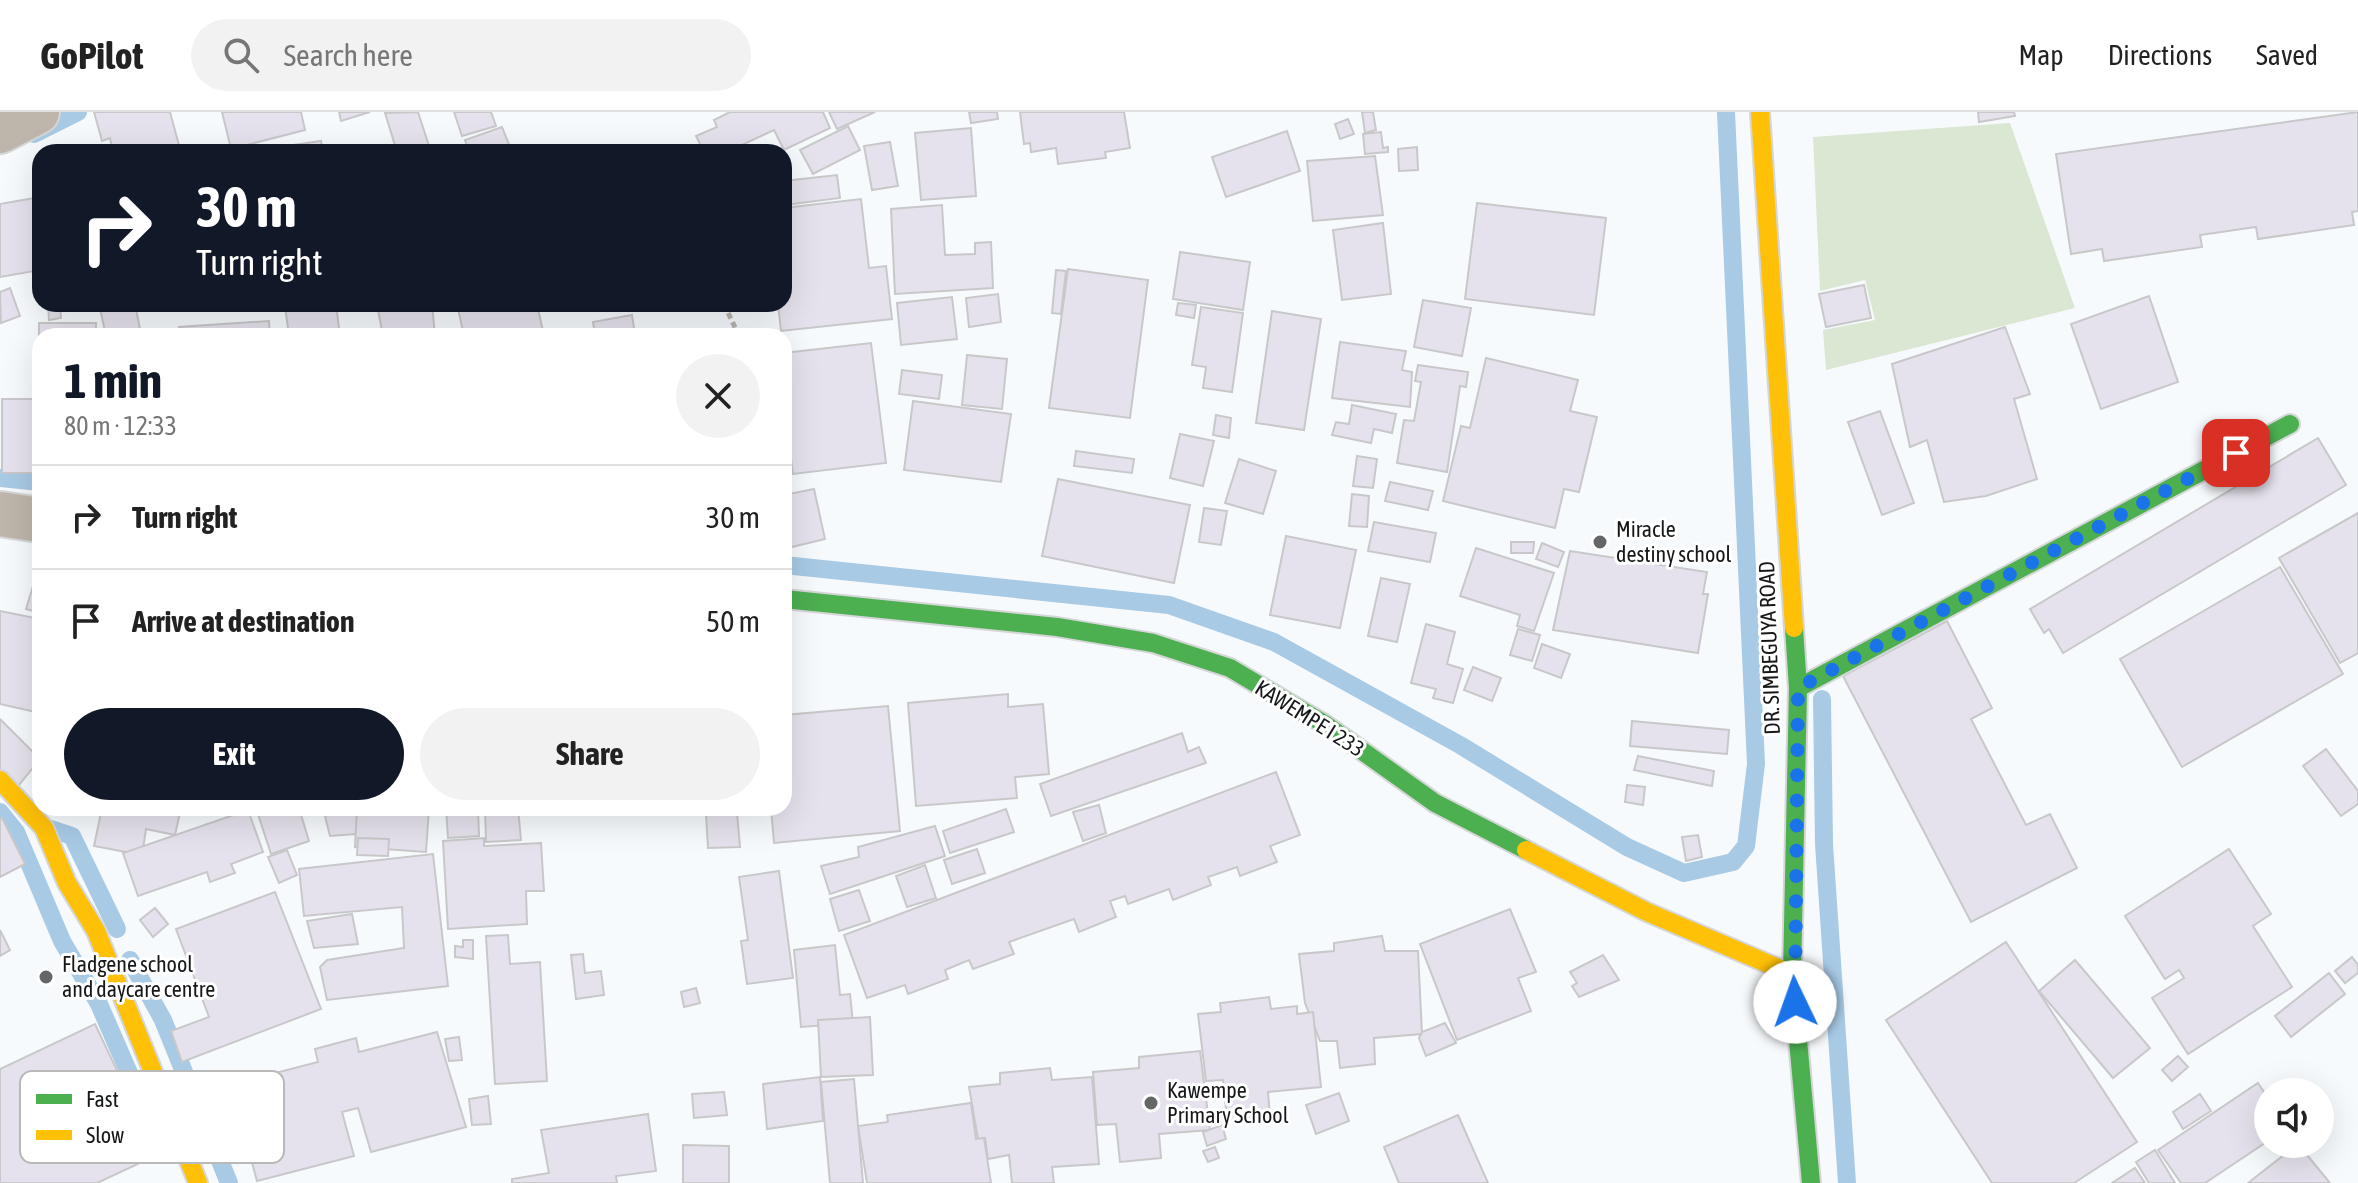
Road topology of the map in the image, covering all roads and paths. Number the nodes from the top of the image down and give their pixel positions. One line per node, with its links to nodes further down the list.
1 (37, 112): 3 (street)
2 (1760, 112): 8 (street, DR. SIMBEGUYA ROAD)
3 (0, 131)
4 (2290, 424): 8 (street)
5 (0, 514): 6 (street)
6 (32, 519)
7 (792, 600): 12 (street, KAWEMPE I 233)
8 (1798, 688): 12 (street, DR. SIMBEGUYA ROAD)
9 (0, 780): 10 (street)
10 (32, 815)
11 (33, 816): 13 (street)
12 (1792, 974): 16 (street, DR. SIMBEGUYA ROAD)
13 (153, 1071)
14 (190, 1163): 15 (street)
15 (198, 1183)
16 (1811, 1183)

